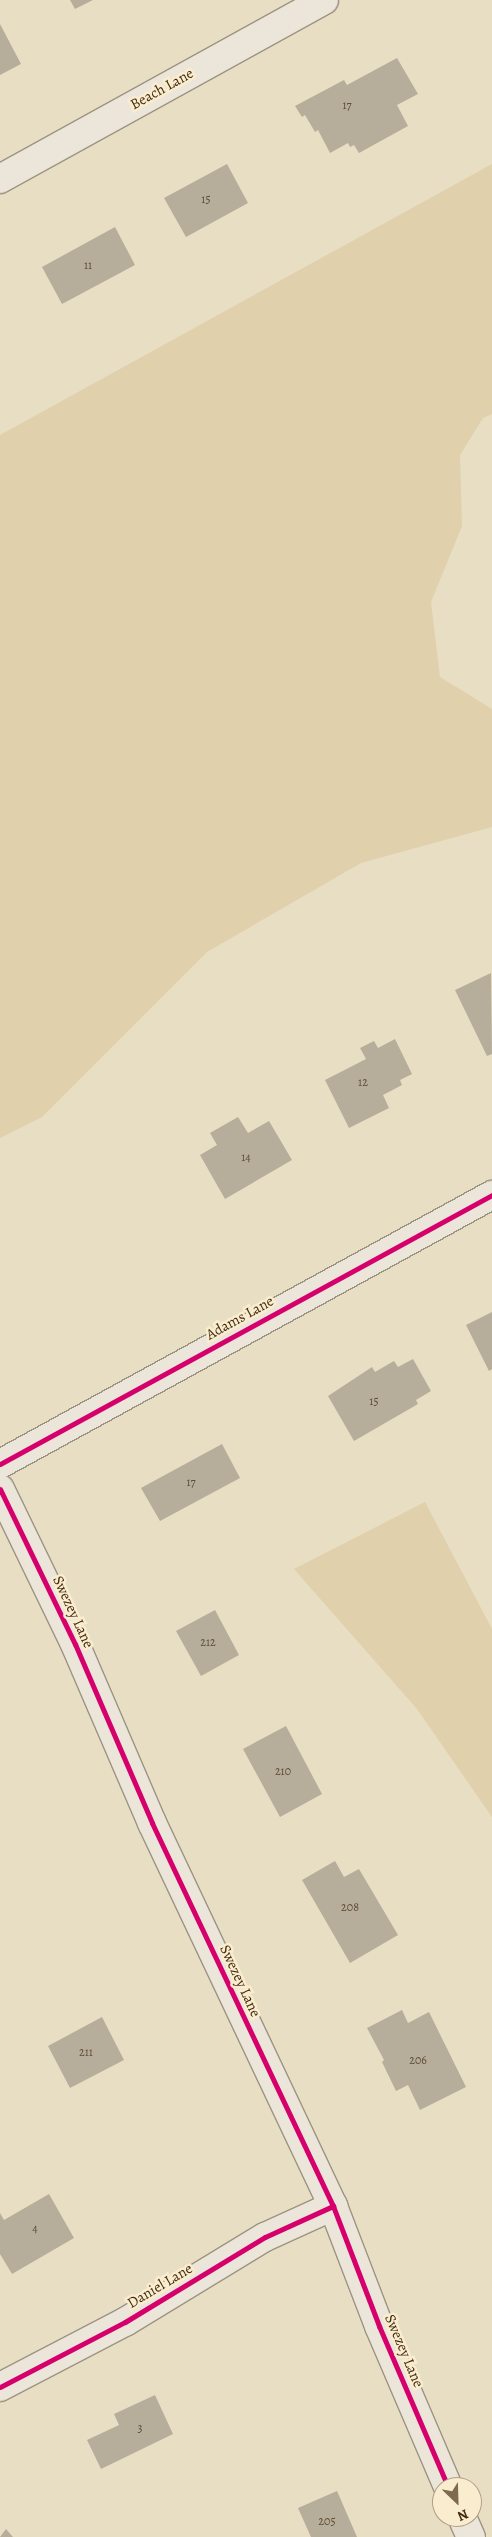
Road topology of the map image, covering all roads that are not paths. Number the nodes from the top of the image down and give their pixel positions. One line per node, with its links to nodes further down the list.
1 (324, 0): 2 (street, Beach Lane)
2 (0, 179)
3 (492, 1195): 4 (street, Adams Lane)
4 (0, 1464)
5 (0, 1489): 6 (street, Swezey Lane)
6 (333, 2206): 7 (street, Daniel Lane); 8 (street, Swezey Lane)
7 (0, 2387)
8 (444, 2477)

